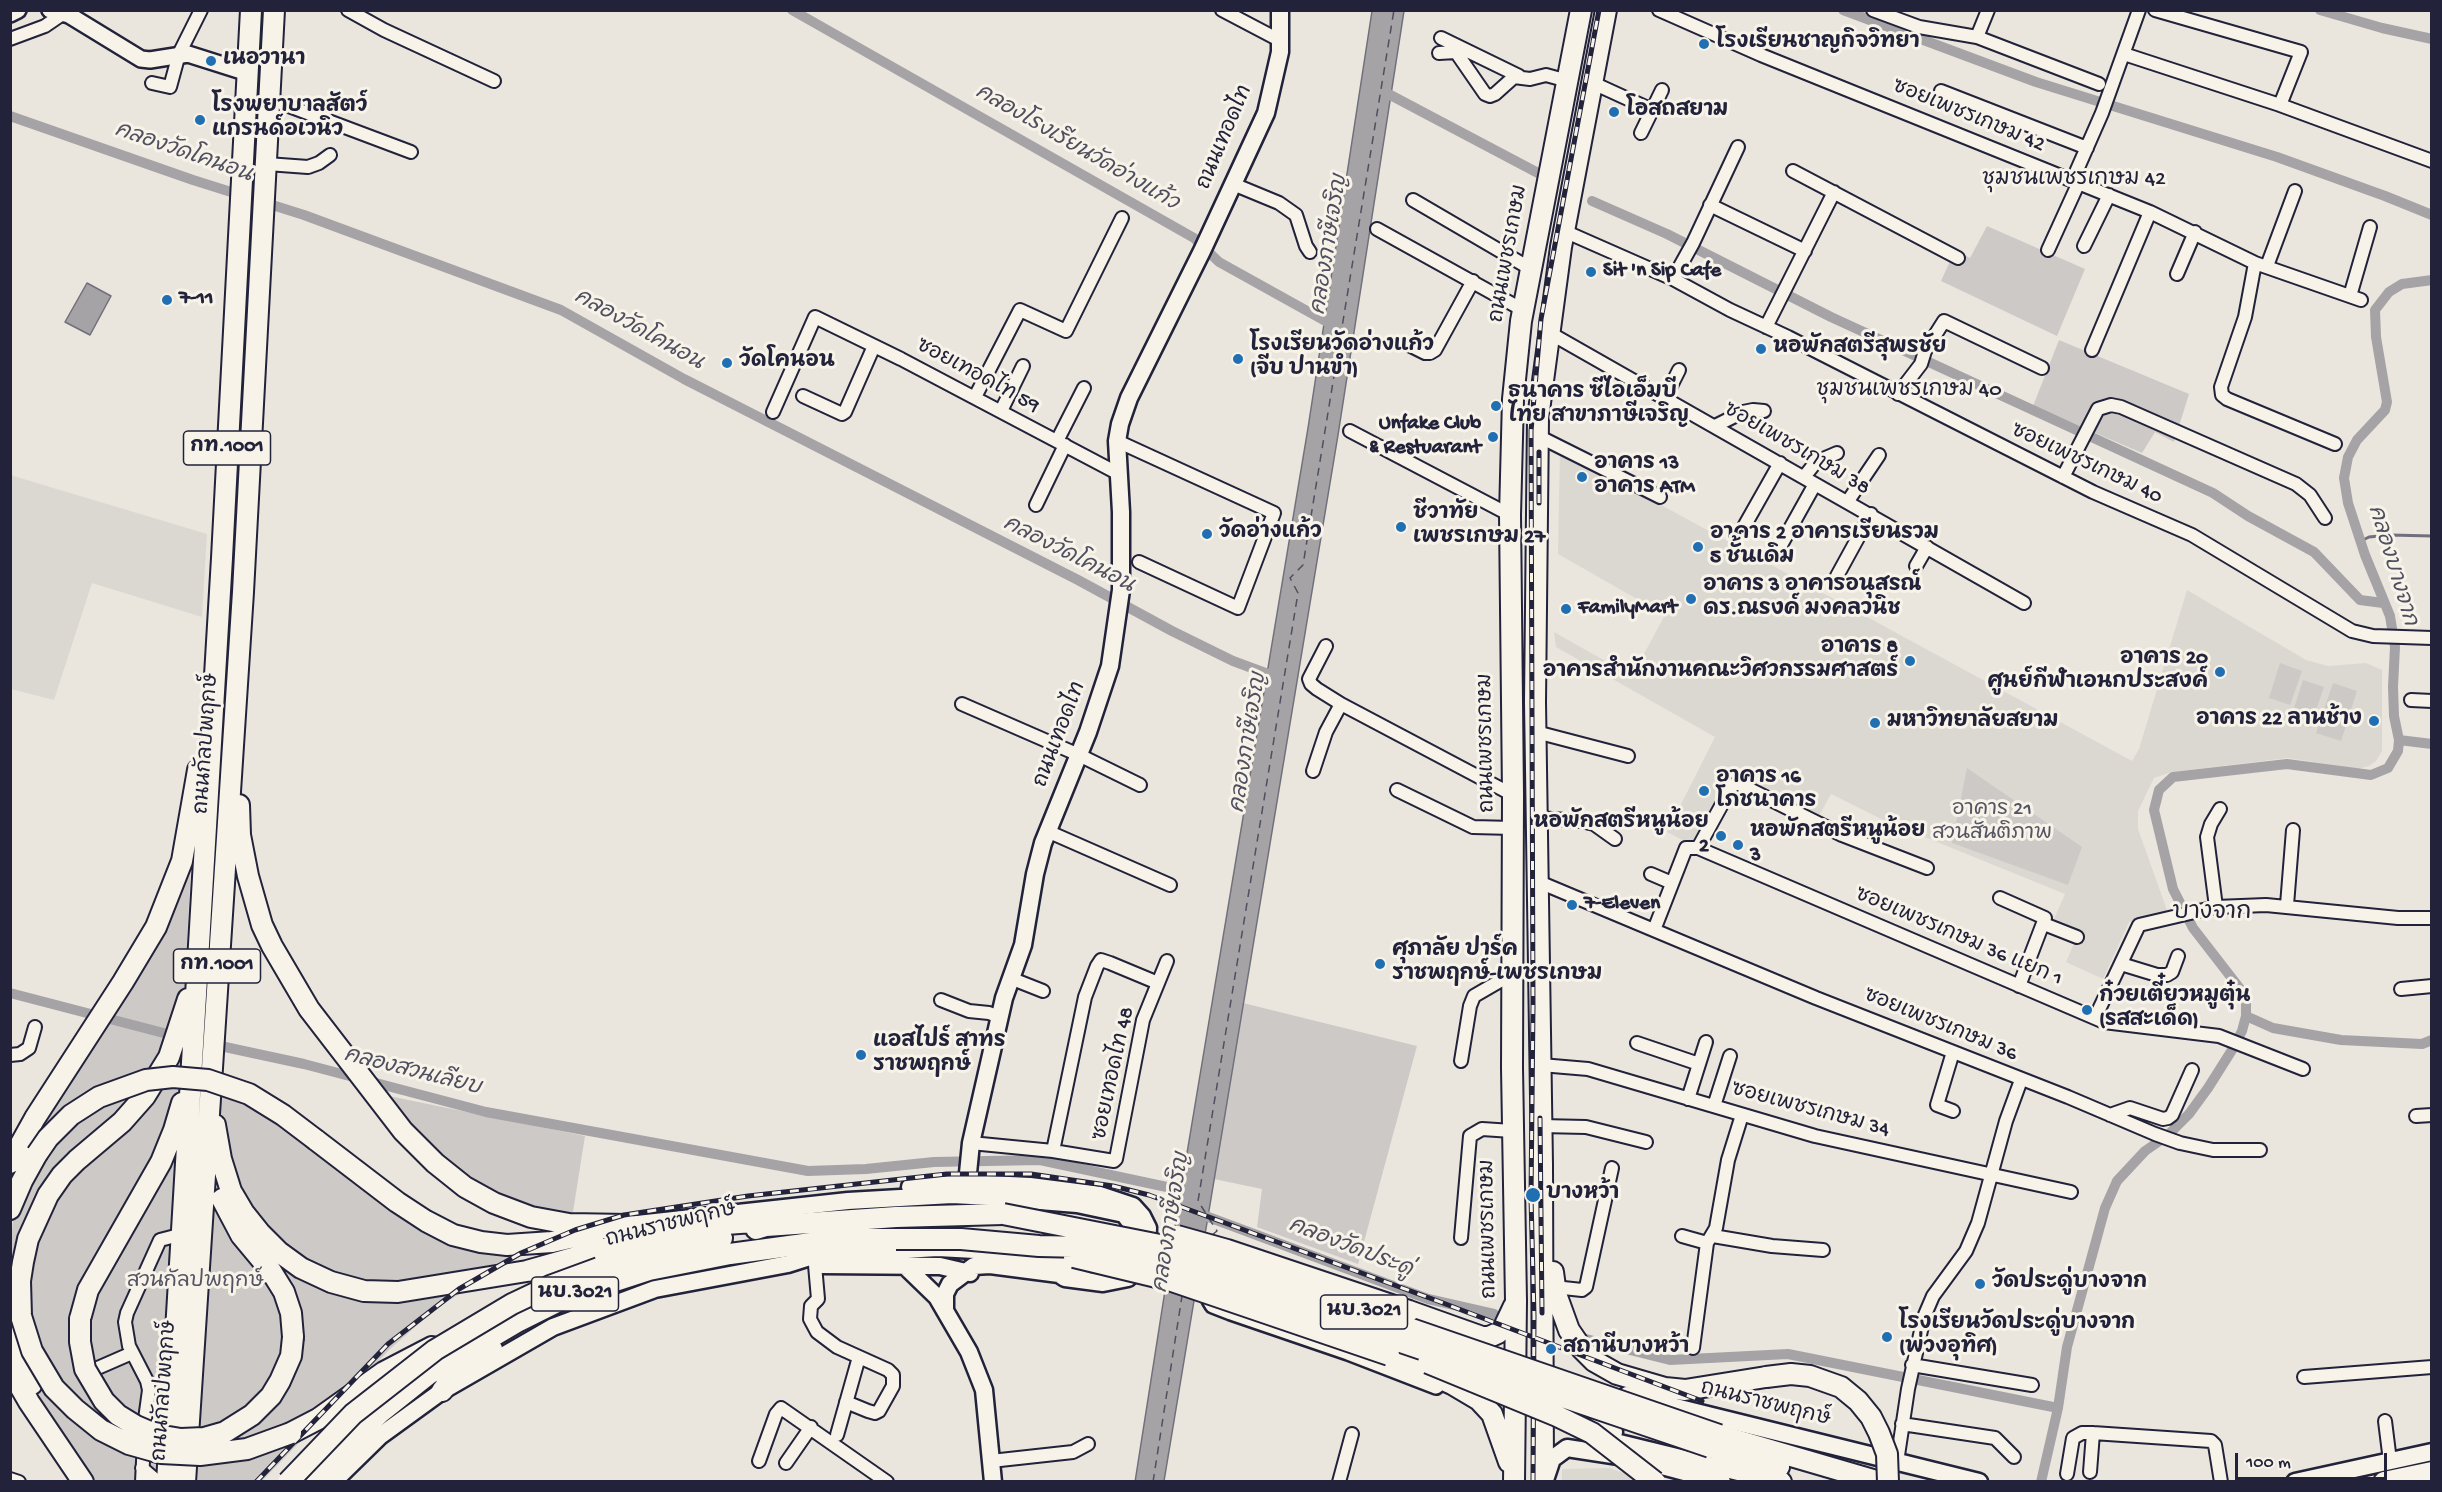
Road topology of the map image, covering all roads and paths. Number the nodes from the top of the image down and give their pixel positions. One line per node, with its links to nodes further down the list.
1 (18, 10): 16 (street)
2 (201, 10): 21 (street)
3 (251, 10): 24 (main road, ถนนกัลปพฤกษ์ / กท.1001)
4 (274, 10): 33 (main road, ถนนกัลปพฤกษ์ / กท.1001)
5 (348, 10): 26 (street)
6 (1222, 10): 20 (street)
7 (1280, 10): 20 (main road, ถนนเทอดไท)
8 (1581, 10): 27 (main road, ถนนเพชรเกษม)
9 (1606, 10): 29 (main road)
10 (1659, 10): 44 (street, ซอยเพชรเกษม 42)
11 (1873, 10): 17 (street)
12 (1988, 10): 17 (street)
13 (2139, 10): 23 (street)
14 (2155, 10): 34 (street)
15 (57, 12): 19 (street); 21 (street)
16 (11, 14)
17 (1977, 37): 30 (street)
18 (1441, 38): 25 (street)
19 (10, 39)
20 (1281, 40): 45 (main road, ถนนเทอดไท)
21 (179, 54): 24 (street); 28 (street)
22 (1439, 54): 25 (street)
23 (2124, 54): 34 (street); 38 (street)
24 (248, 73): 115 (main road, ถนนกัลปพฤกษ์ / กท.1001)
25 (1519, 76): 27 (street)
26 (494, 81)
27 (1568, 81): 49 (main road, ถนนเพชรเกษม)
28 (152, 83)
29 (1593, 83): 35 (street); 51 (main road)
30 (2099, 84)
31 (1662, 90): 35 (street)
32 (1941, 91): 38 (street)
33 (270, 99): 39 (street); 42 (main road, ถนนกัลปพฤกษ์ / กท.1001)
34 (2280, 105): 41 (street)
35 (1652, 110): 36 (street)
36 (1641, 134)
37 (1738, 147): 52 (street)
38 (2087, 148): 44 (street)
39 (411, 152)
40 (330, 155): 42 (street)
41 (2432, 161)
42 (267, 164): 112 (main road, ถนนกัลปพฤกษ์ / กท.1001)
43 (1793, 171): 47 (street)
44 (2076, 181): 48 (street, ซอยเพชรเกษม 42); 61 (street)
45 (1233, 184): 63 (street); 90 (main road, ถนนเทอดไท)
46 (2295, 191): 65 (street)
47 (1834, 192): 62 (street); 64 (street)
48 (2109, 195): 53 (street, ซอยเพชรเกษม 42); 60 (street)
49 (1545, 196): 51 (main road); 55 (main road, ถนนเพชรเกษม)
50 (1413, 200): 66 (street)
51 (1570, 201): 56 (main road)
52 (1710, 206): 62 (street); 68 (street)
53 (2150, 212): 59 (street, ซอยเพชรเกษม 42); 75 (street)
54 (1122, 218): 82 (street)
55 (1540, 218): 56 (main road); 66 (main road, ถนนเพชรเกษม)
56 (1565, 227): 68 (street, ซอยเพชรเกษม 40); 72 (main road)
57 (2370, 227): 65 (street, ซอยเพชรเกษม 42)
58 (1377, 229): 69 (street)
59 (2195, 232): 65 (street, ซอยเพชรเกษม 42); 67 (street)
60 (2084, 246)
61 (2048, 250)
62 (1805, 251): 71 (street)
63 (1310, 252)
64 (1958, 258)
65 (2261, 264): 92 (street)
66 (1531, 269): 70 (main road, ถนนเพชรเกษม)
67 (2177, 274)
68 (1674, 279): 71 (street, ซอยเพชรเกษม 40)
69 (1473, 280): 70 (street); 73 (street)
70 (1523, 310): 103 (main road, ถนนเพชรเกษม)
71 (1766, 327): 80 (street, ซอยเพชรเกษม 40)
72 (1548, 332): 83 (street, ซอยเพชรเกษม 38); 89 (main road)
73 (1409, 345)
74 (874, 346): 81 (street); 82 (street, ซอยเทอดไท 59); 86 (street, ซอยเทอดไท 59)
75 (2092, 350)
76 (1023, 366): 84 (street)
77 (2042, 368): 80 (street)
78 (1679, 370): 83 (street)
79 (1084, 388): 91 (street)
80 (1898, 394): 97 (street, ซอยเพชรเกษม 40)
81 (803, 396)
82 (975, 397): 84 (street, ซอยเทอดไท 59)
83 (1665, 398): 87 (street, ซอยเพชรเกษม 38)
84 (1001, 411): 91 (street, ซอยเทอดไท 59)
85 (1764, 411): 87 (street)
86 (773, 412)
87 (1715, 426): 95 (street, ซอยเพชรเกษม 38)
88 (1350, 431): 103 (street)
89 (1538, 436): 99 (street); 120 (main road)
90 (1117, 441): 96 (main road, ถนนเทอดไท); 108 (street)
91 (1061, 443): 96 (street, ซอยเทอดไท 59); 101 (street)
92 (2335, 444)
93 (1837, 453): 98 (street)
94 (1879, 455): 100 (street)
95 (1780, 463): 98 (street, ซอยเพชรเกษม 38); 105 (street)
96 (1119, 474): 121 (main road, ถนนเทอดไท)
97 (2063, 477): 104 (street); 113 (street, ซอยเพชรเกษม 40)
98 (1810, 480): 100 (street, ซอยเพชรเกษม 38); 106 (street)
99 (1660, 497)
100 (1848, 501): 102 (street, ซอยเพชรเกษม 38)
101 (1036, 505)
102 (1871, 514): 107 (street, ซอยเพชรเกษม 38); 110 (street)
103 (1510, 515): 127 (main road, ถนนเพชรเกษม)
104 (2325, 518)
105 (1741, 532)
106 (1781, 545)
107 (1927, 547): 109 (street); 111 (street, ซอยเพชรเกษม 38)
108 (1138, 562)
109 (1916, 566)
110 (1837, 576)
111 (2024, 603)
112 (240, 631): 162 (main road, ถนนกัลปพฤกษ์ / กท.1001); 195 (main road)
113 (2432, 638)
114 (1326, 646): 119 (street)
115 (214, 688): 162 (main road, ถนนกัลปพฤกษ์ / กท.1001); 187 (main road)
116 (2411, 700): 117 (street)
117 (2432, 701)
118 (962, 704): 121 (street)
119 (1341, 704): 123 (street); 127 (street)
120 (1536, 732): 122 (street); 126 (main road)
121 (1079, 755): 124 (street); 132 (main road, ถนนเทอดไท)
122 (1628, 756)
123 (1313, 771)
124 (1140, 785)
125 (1397, 790): 130 (street)
126 (1537, 794): 127 (main road); 129 (main road)
127 (1513, 795): 130 (main road, ถนนเพชรเกษม)
128 (2220, 809): 142 (street)
129 (1538, 818): 133 (street); 137 (main road)
130 (1513, 828): 150 (main road, ถนนเพชรเกษม)
131 (2293, 830): 141 (street)
132 (1047, 831): 139 (street); 151 (main road, ถนนเทอดไท)
133 (1615, 839)
134 (1698, 848): 135 (street); 138 (street); 153 (street, ซอยเพชรเกษม 36 แยก 1)
135 (1927, 868)
136 (1651, 874): 138 (street)
137 (1539, 882): 145 (street, ซอยเพชรเกษม 36); 169 (main road)
138 (1672, 883): 145 (street)
139 (1170, 885)
140 (2000, 898): 144 (street)
141 (2287, 905): 142 (street); 143 (street)
142 (2216, 907): 149 (street)
143 (2432, 918)
144 (2044, 924): 146 (street); 153 (street)
145 (1654, 930): 164 (street, ซอยเพชรเกษม 36)
146 (2077, 938)
147 (2178, 956): 149 (street)
148 (1167, 961): 152 (street, ซอยเทอดไท 48)
149 (2121, 964): 159 (street)
150 (1512, 974): 167 (street); 182 (main road, ถนนเพชรเกษม)
151 (1010, 978): 156 (street); 158 (main road, ถนนเทอดไท)
152 (1158, 983): 185 (street, ซอยเทอดไท 48); 185 (street)
153 (2019, 986): 159 (street, ซอยเพชรเกษม 36 แยก 1)
154 (2432, 986): 155 (street)
155 (2401, 989)
156 (1043, 991)
157 (941, 1000): 158 (street)
158 (999, 1017): 186 (main road, ถนนเทอดไท)
159 (2096, 1018): 170 (street, ซอยเพชรเกษม 36 แยก 1)
160 (34, 1027): 165 (street)
161 (1706, 1042): 168 (street)
162 (194, 1043): 173 (main road, ถนนกัลปพฤกษ์ / กท.1001); 173 (main road, bridge); 197 (main road, ถนนกัลปพฤกษ์ / กท.1001); 208 (main road, bridge)
163 (1637, 1043): 168 (street)
164 (1953, 1052): 172 (street, ซอยเพชรเกษม 36); 176 (street)
165 (10, 1055)
166 (1730, 1056): 175 (street)
167 (1461, 1061)
168 (1699, 1064): 174 (street)
169 (1541, 1065): 174 (street, ซอยเพชรเกษม 34); 181 (main road)
170 (2303, 1069)
171 (2192, 1070): 179 (street)
172 (2021, 1080): 179 (street, ซอยเพชรเกษม 36); 190 (street)
173 (210, 1095): 196 (main road); 262 (main road, ถนนกัลปพฤกษ์ / กท.1001)
174 (1688, 1099): 175 (street, ซอยเพชรเกษม 34)
175 (1714, 1107): 178 (street, ซอยเพชรเกษม 34)
176 (1953, 1111)
177 (2432, 1114): 180 (street)
178 (1743, 1115): 190 (street, ซอยเพชรเกษม 34); 200 (street)
179 (2110, 1115): 184 (street, ซอยเพชรเกษม 36)
180 (2416, 1116)
181 (1541, 1126): 183 (street); 188 (main road)
182 (1512, 1131): 199 (street); 209 (main road, ถนนเพชรเกษม)
183 (1646, 1142)
184 (2260, 1150)
185 (1053, 1151): 186 (street, ซอยเทอดไท 48)
186 (968, 1161): 192 (main road); 206 (main road)
187 (10, 1163)
188 (1542, 1164): 207 (main road); 224 (main road)
189 (1612, 1168): 207 (street)
190 (1993, 1175): 191 (street, ซอยเพชรเกษม 34); 221 (street)
191 (2071, 1192)
192 (848, 1201): 195 (main road, ถนนราชพฤกษ์); 203 (main road, ถนนราชพฤกษ์)
193 (10, 1209): 195 (main road, bridge)
194 (1002, 1214): 196 (main road, ถนนราชพฤกษ์ / นบ.3021); 214 (main road, bridge); 239 (main road, ถนนราชพฤกษ์ / นบ.3021, bridge)
195 (628, 1225)
196 (766, 1226): 263 (main road, ถนนราชพฤกษ์ / นบ.3021, bridge)
197 (183, 1234): 217 (street); 261 (main road, ถนนกัลปพฤกษ์ / กท.1001)
198 (1682, 1236): 200 (street)
199 (1461, 1238)
200 (1710, 1239): 202 (street); 215 (street)
201 (1040, 1246): 208 (main road, ถนนราชพฤกษ์ / นบ.3021, bridge); 213 (main road, ถนนราชพฤกษ์ / นบ.3021, bridge); 227 (main road, bridge)
202 (1823, 1250)
203 (788, 1264): 204 (main road); 230 (main road, ถนนราชพฤกษ์ / นบ.3021)
204 (815, 1265): 205 (main road); 218 (street)
205 (904, 1265): 206 (main road); 210 (main road)
206 (966, 1272): 210 (main road)
207 (1554, 1287): 274 (main road, bridge)
208 (569, 1296): 211 (main road, ถนนราชพฤกษ์ / นบ.3021)
209 (1516, 1301): 214 (main road); 219 (main road, ถนนเพชรเกษม)
210 (945, 1311): 246 (main road)
211 (519, 1321): 230 (main road); 264 (main road, ถนนราชพฤกษ์ / นบ.3021)
212 (10, 1334): 242 (main road)
213 (1376, 1334): 239 (main road, ถนนราชพฤกษ์ / นบ.3021, bridge); 270 (main road, bridge)
214 (1489, 1337): 216 (street)
215 (1693, 1348)
216 (1460, 1349): 227 (street); 227 (street)
217 (132, 1353): 223 (street); 250 (street)
218 (859, 1357): 231 (street); 231 (street)
219 (1515, 1357): 228 (main road); 253 (main road, ถนนเพชรเกษม)
220 (2432, 1367): 225 (street)
221 (1912, 1368): 226 (street); 234 (street)
222 (10, 1369): 242 (main road)
223 (93, 1370)
224 (1543, 1371): 228 (main road); 229 (main road, ถนนราชพฤกษ์); 232 (main road)
225 (2304, 1377)
226 (2032, 1385)
227 (1460, 1388): 253 (main road)
228 (1526, 1390): 232 (main road); 253 (main road)
229 (1609, 1390): 243 (main road); 249 (main road, ถนนราชพฤกษ์)
230 (442, 1391): 265 (main road, ถนนราชพฤกษ์ / นบ.3021)
231 (846, 1402): 238 (street)
232 (1543, 1415): 243 (main road); 269 (main road)
233 (2385, 1421): 247 (street)
234 (1902, 1424): 244 (street); 249 (street)
235 (811, 1427): 245 (street); 248 (street); 266 (street)
236 (2093, 1433): 251 (street); 254 (street); 276 (street)
237 (1352, 1434): 268 (street)
238 (837, 1435)
239 (1714, 1441): 272 (main road, ถนนราชพฤกษ์ / นบ.3021); 273 (main road, ถนนราชพฤกษ์ / นบ.3021)
240 (1088, 1444): 246 (street)
241 (2432, 1452): 247 (main road)
242 (66, 1454): 259 (main road)
243 (1670, 1455): 257 (main road)
244 (2014, 1457)
245 (759, 1461)
246 (991, 1461): 267 (main road)
247 (2390, 1461): 277 (main road)
248 (786, 1462)
249 (1897, 1462): 275 (main road, ถนนราชพฤกษ์)
250 (142, 1468): 256 (street); 260 (street)
251 (2091, 1472)
252 (2432, 1472): 278 (main road)
253 (1514, 1473)
254 (2067, 1474)
255 (10, 1479): 258 (street)
256 (157, 1481)
257 (1778, 1481)
258 (19, 1482)
259 (83, 1482)
260 (142, 1482)
261 (167, 1482)
262 (185, 1482)
263 (288, 1482)
264 (310, 1482)
265 (333, 1482)
266 (887, 1482)
267 (993, 1482)
268 (1339, 1482)
269 (1544, 1482): 271 (main road)
270 (1655, 1482)
271 (1722, 1482)
272 (1831, 1482)
273 (1880, 1482)
274 (1888, 1482)
275 (1979, 1482)
276 (2221, 1482)
277 (2295, 1482)
278 (2384, 1482)

